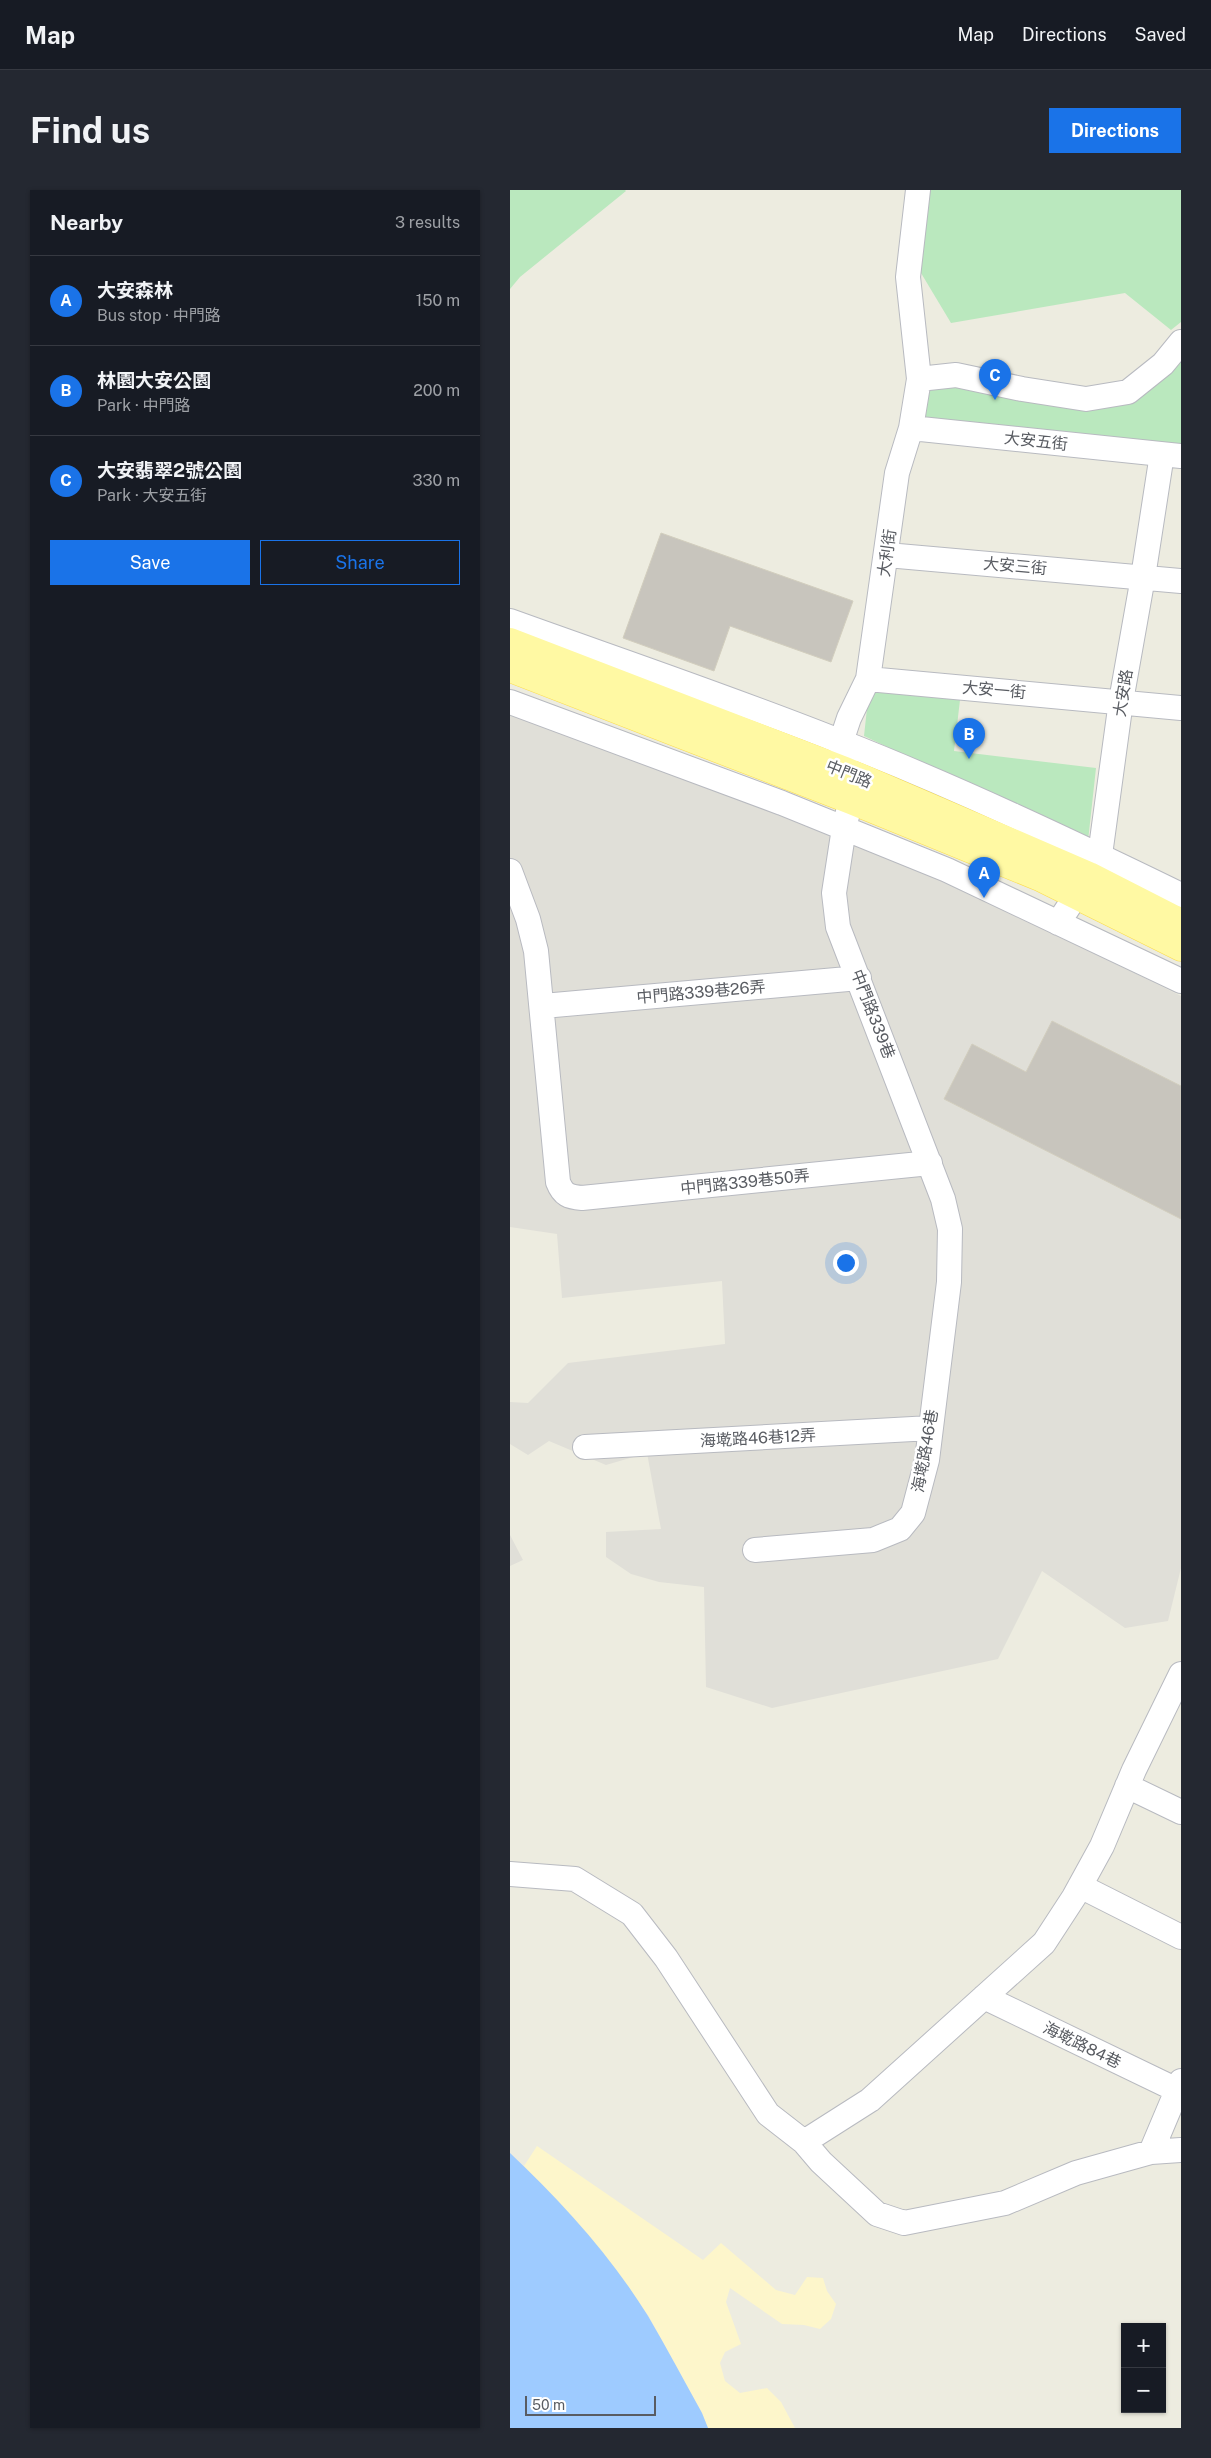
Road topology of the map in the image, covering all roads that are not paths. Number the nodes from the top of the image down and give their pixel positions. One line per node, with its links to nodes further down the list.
1 (918, 190): 3 (street, 大利街)
2 (1181, 342): 3 (street)
3 (919, 379): 4 (street, 大利街)
4 (910, 428): 5 (street, 大安五街); 6 (street, 大利街)
5 (1171, 455): 7 (street, 大安路)
6 (887, 555): 7 (street, 大安三街); 12 (street, 大利街)
7 (1143, 577): 8 (street, 大安三街); 13 (street, 大安路)
8 (1181, 581)
9 (510, 621): 16 (street, 中門路)
10 (510, 642): 17 (main road, 中門路)
11 (510, 668): 18 (main road, 中門路)
12 (868, 679): 13 (street, 大安一街); 16 (street, 大利街)
13 (1121, 701): 15 (street, 大安一街); 21 (street, 大安路)
14 (510, 702): 19 (street)
15 (1181, 708)
16 (841, 742): 17 (street, 中門路339巷); 21 (street, 中門路)
17 (845, 771): 18 (street, 中門路339巷); 21 (main road, 中門路)
18 (851, 800): 19 (street, 中門路339巷); 21 (main road, 中門路)
19 (844, 828): 23 (street); 26 (street, 中門路339巷)
20 (510, 871): 28 (street)
21 (1088, 875): 22 (street, 中門路); 23 (street, 大安路); 24 (main road, 中門路); 25 (main road, 中門路)
22 (1181, 895)
23 (1058, 923): 27 (street)
24 (1181, 923)
25 (1181, 947)
26 (859, 978): 28 (street, 中門路339巷26弄); 29 (street, 中門路339巷)
27 (1181, 981)
28 (542, 1006): 29 (street, 中門路339巷50弄)
29 (930, 1163): 30 (street, 中門路339巷)
30 (949, 1282): 31 (street, 海墘路46巷)
31 (931, 1428): 32 (street, 海墘路46巷12弄); 33 (street, 海墘路46巷)
32 (584, 1448)
33 (755, 1550)
34 (1178, 1687): 35 (street)
35 (1127, 1786): 36 (street); 38 (street)
36 (1181, 1812)
37 (510, 1874): 42 (street)
38 (1080, 1886): 39 (street); 40 (street)
39 (1181, 1937)
40 (984, 1997): 41 (street, 海墘路84巷); 42 (street)
41 (1180, 2088): 44 (street)
42 (804, 2142): 44 (street)
43 (1181, 2150): 44 (street)
44 (1151, 2152)

